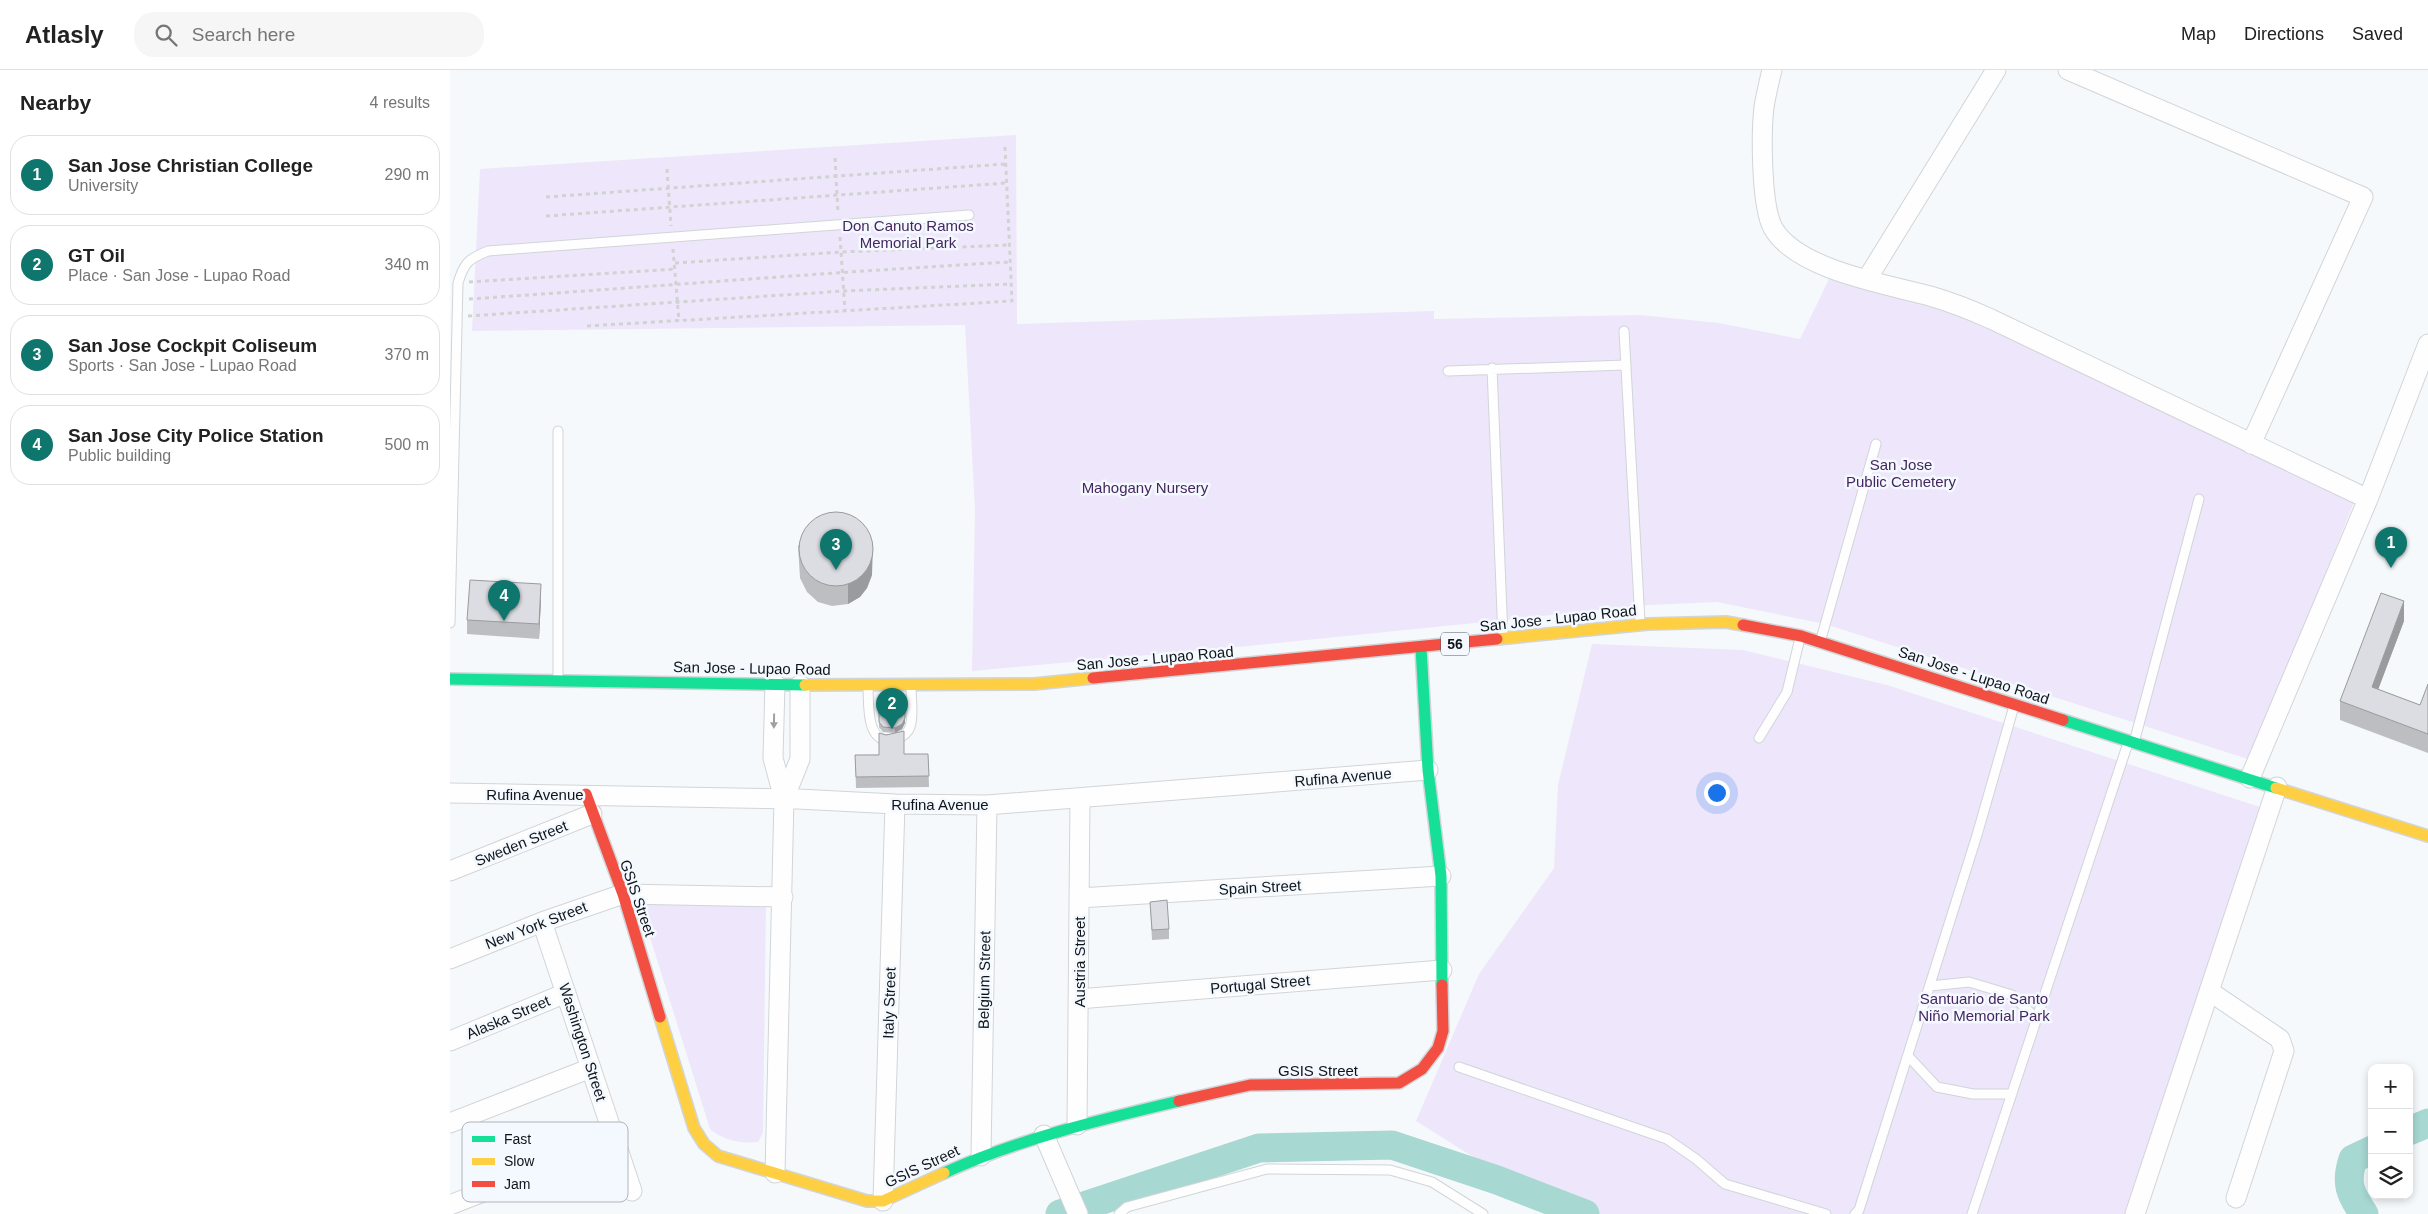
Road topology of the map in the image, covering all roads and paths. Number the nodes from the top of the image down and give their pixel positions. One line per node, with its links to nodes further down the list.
1 (1772, 70): 14 (street)
2 (1996, 70): 14 (street)
3 (2068, 70): 27 (street)
4 (1005, 147): 5 (path)
5 (1005, 164): 6 (path); 7 (path)
6 (1006, 183): 9 (path); 10 (path)
7 (546, 197)
8 (969, 214): 15 (lane)
9 (546, 216)
10 (1009, 245): 11 (path); 12 (path)
11 (1010, 262): 16 (path); 17 (path)
12 (675, 263)
13 (675, 269): 15 (path)
14 (1867, 279): 27 (street)
15 (458, 283): 17 (lane)
16 (1011, 284): 18 (path); 19 (path)
17 (457, 300): 18 (lane)
18 (456, 317): 30 (lane)
19 (588, 326)
20 (1624, 331): 22 (lane)
21 (2428, 344): 29 (street)
22 (1626, 365): 23 (lane); 31 (lane)
23 (1492, 368): 24 (lane); 33 (lane)
24 (1448, 371)
25 (558, 431): 37 (lane)
26 (1876, 444): 34 (lane)
27 (2251, 444): 29 (street)
28 (2199, 498): 44 (lane)
29 (2368, 499): 46 (street)
30 (450, 623)
31 (1640, 625): 32 (main road, San Jose - Lupao Road / 56); 33 (main road, San Jose - Lupao Road / 56)
32 (1801, 636): 34 (main road, San Jose - Lupao Road / 56); 43 (lane)
33 (1503, 639): 35 (main road, San Jose - Lupao Road / 56)
34 (1820, 642): 42 (main road, San Jose - Lupao Road / 56)
35 (1420, 648): 41 (main road, San Jose - Lupao Road / 56); 45 (main road)
36 (450, 679): 37 (main road, San Jose - Lupao Road / 56)
37 (558, 679): 38 (main road, San Jose - Lupao Road / 56)
38 (775, 684): 39 (main road, San Jose - Lupao Road / 56); 50 (street, one-way to 50)
39 (800, 684): 40 (main road, San Jose - Lupao Road / 56); 50 (street)
40 (868, 684): 41 (main road, San Jose - Lupao Road / 56); 41 (lane)
41 (911, 684)
42 (2014, 703): 44 (main road, San Jose - Lupao Road / 56); 64 (lane)
43 (1759, 738)
44 (2131, 741): 46 (main road, San Jose - Lupao Road / 56); 68 (lane)
45 (1428, 770): 51 (street, Rufina Avenue); 57 (main road)
46 (2250, 778): 47 (main road, San Jose - Lupao Road / 56)
47 (2277, 787): 55 (main road, San Jose - Lupao Road / 56); 65 (street)
48 (450, 793): 49 (street, Rufina Avenue)
49 (586, 794): 50 (street, Rufina Avenue); 54 (main road, GSIS Street)
50 (784, 798): 52 (street, Rufina Avenue); 59 (street)
51 (1080, 799): 53 (street, Rufina Avenue); 60 (street, Austria Street)
52 (895, 804): 53 (street, Rufina Avenue); 84 (street, Italy Street)
53 (987, 805): 78 (street, Belgium Street)
54 (592, 814): 56 (street, Sweden Street); 58 (main road, GSIS Street)
55 (2426, 831)
56 (450, 871)
57 (1441, 876): 60 (street, Spain Street); 63 (main road)
58 (623, 894): 59 (street); 61 (street, New York Street); 79 (main road, GSIS Street)
59 (782, 897): 79 (street)
60 (1079, 898): 67 (street, Austria Street)
61 (542, 922): 62 (street, New York Street); 66 (street, Washington Street)
62 (450, 958)
63 (1442, 970): 67 (street, Portugal Street); 76 (main road, GSIS Street)
64 (1930, 986): 68 (lane); 70 (lane)
65 (2208, 991): 82 (street); 92 (street)
66 (566, 993): 69 (street, Alaska Street); 72 (street, Washington Street)
67 (1078, 999): 76 (street, Austria Street)
68 (2037, 1019): 73 (lane)
69 (450, 1041)
70 (1908, 1056): 73 (lane); 90 (lane)
71 (1459, 1066): 89 (lane)
72 (591, 1068): 74 (street, Washington Street); 75 (street)
73 (2012, 1094): 91 (lane)
74 (609, 1122)
75 (450, 1123)
76 (1077, 1125): 77 (main road, GSIS Street)
77 (1044, 1135): 78 (main road, GSIS Street); 86 (street)
78 (982, 1156): 84 (main road, GSIS Street)
79 (775, 1173): 84 (main road, GSIS Street)
80 (628, 1179): 81 (street, Washington Street)
81 (632, 1191)
82 (2236, 1198)
83 (462, 1201): 85 (street)
84 (883, 1201)
85 (450, 1206)
86 (1078, 1214)
87 (1119, 1214): 88 (lane)
88 (1483, 1214)
89 (1826, 1214)
90 (1855, 1214)
91 (1972, 1214)
92 (2135, 1214)

